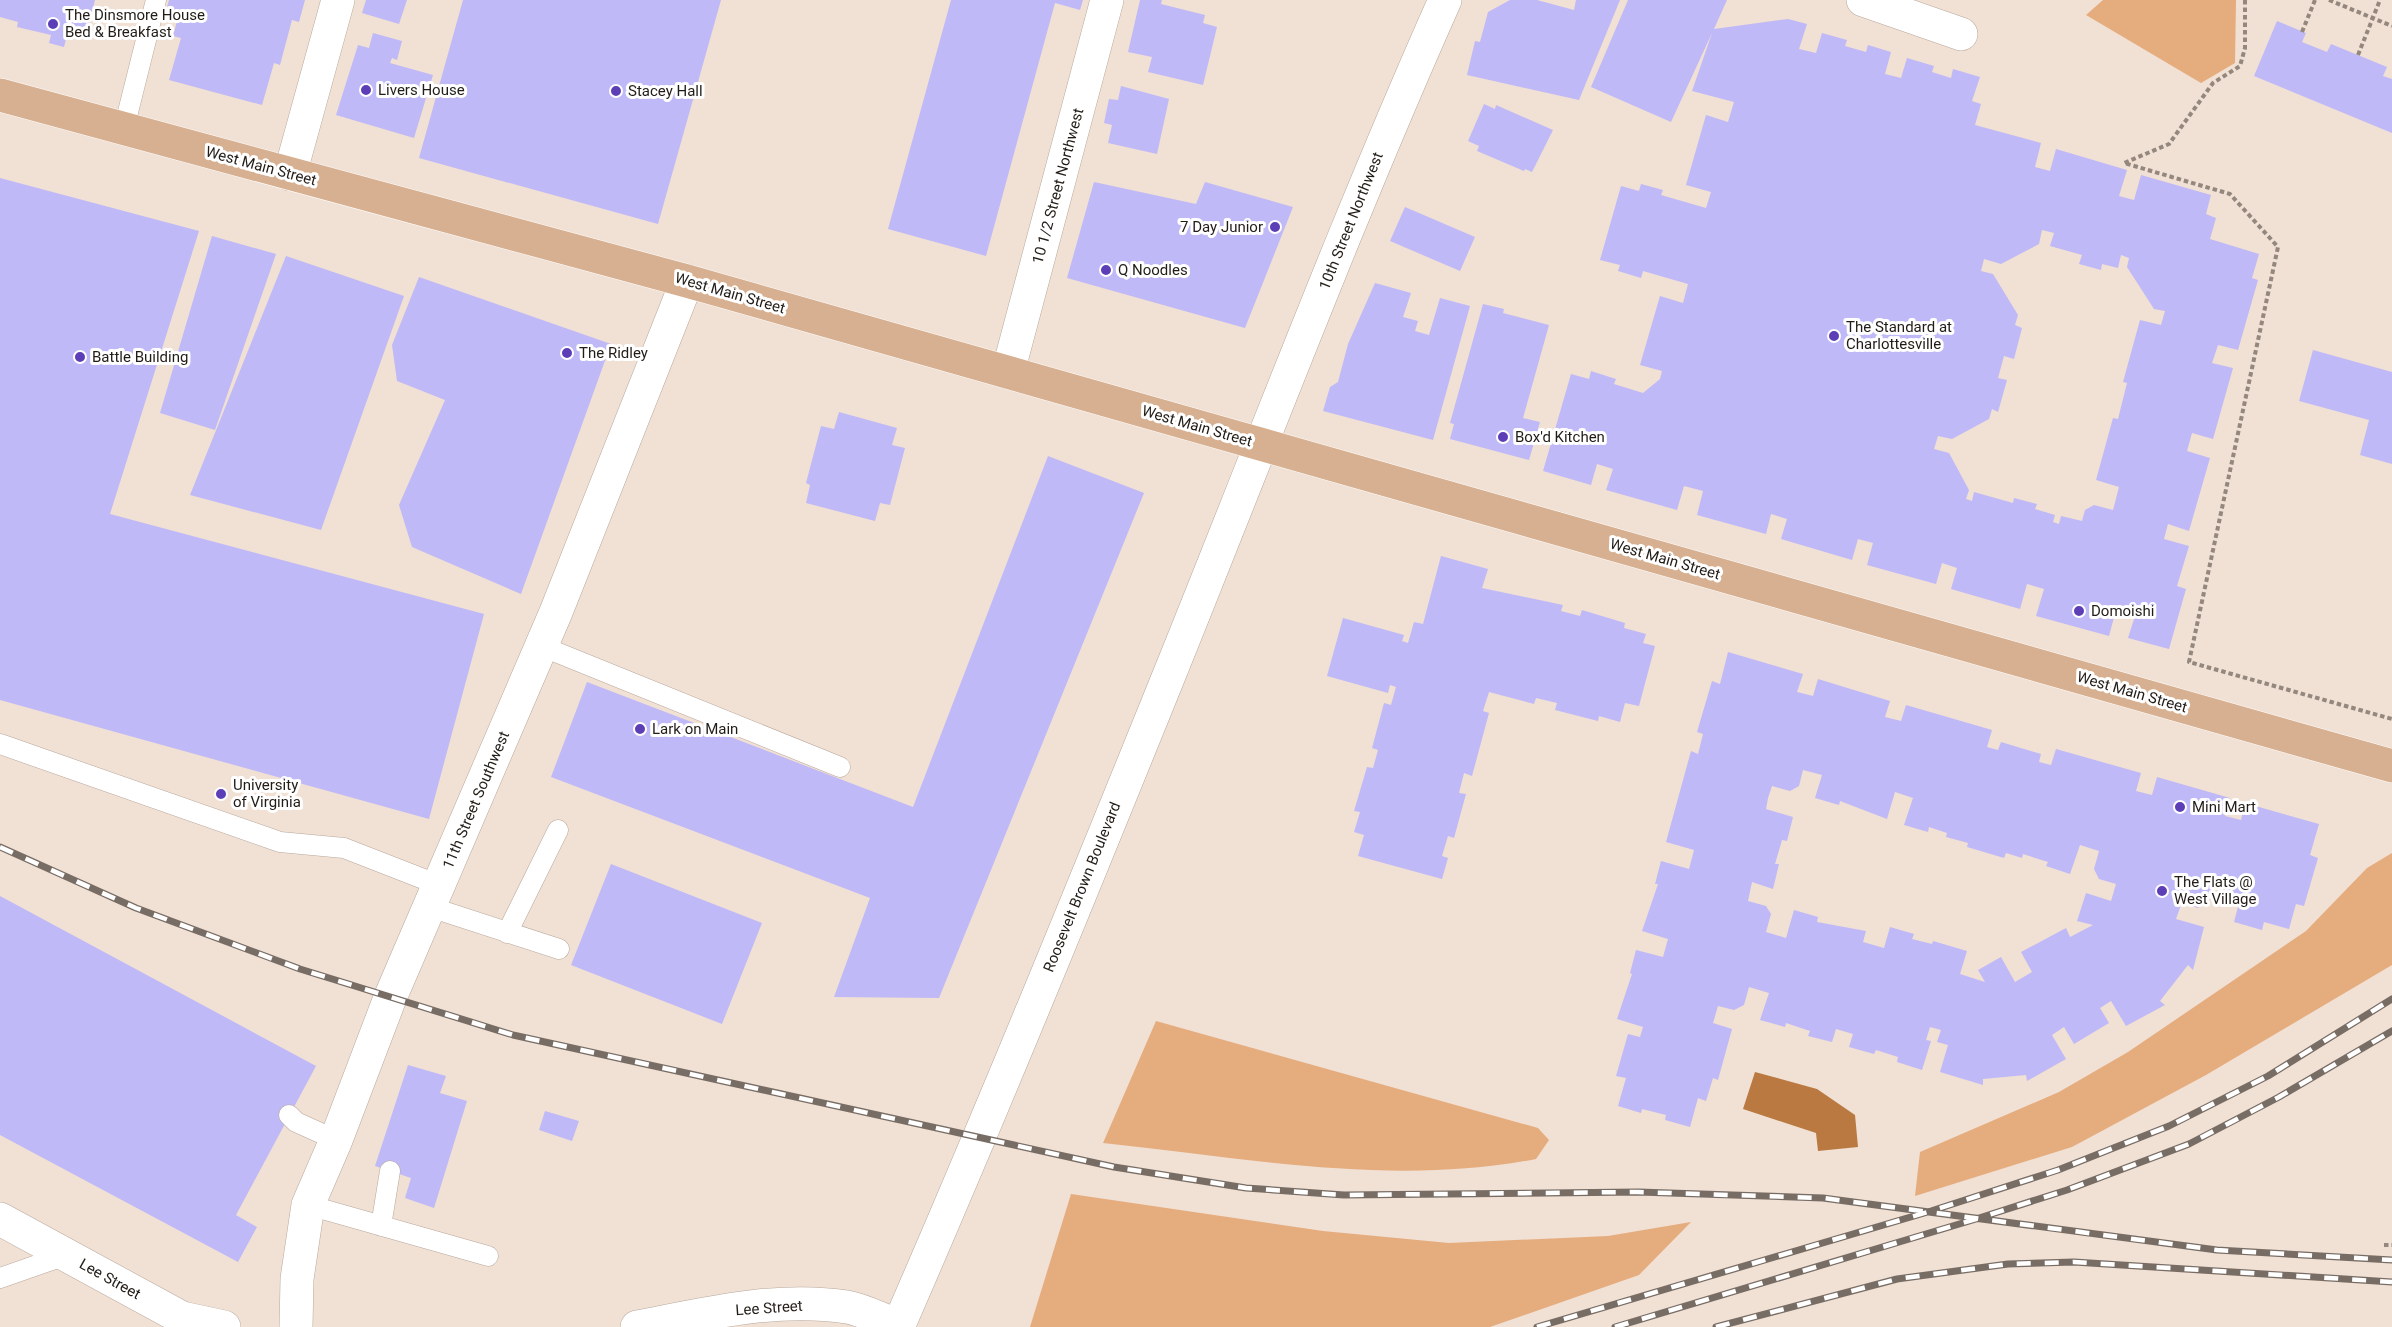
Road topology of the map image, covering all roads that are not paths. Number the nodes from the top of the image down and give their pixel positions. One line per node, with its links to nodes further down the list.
1 (156, 0): 8 (lane)
2 (338, 0): 9 (street)
3 (1107, 0): 11 (street, 10 1/2 Street Northwest)
4 (1445, 0): 12 (street, 10th Street Northwest)
5 (1863, 0): 6 (street)
6 (1961, 34)
7 (0, 95): 8 (main road, West Main Street)
8 (124, 128): 9 (main road, West Main Street)
9 (290, 174): 10 (main road, West Main Street)
10 (687, 281): 11 (main road, West Main Street); 13 (street, 11th Street Southwest)
11 (1008, 372): 12 (main road, West Main Street)
12 (1260, 444): 15 (main road, West Main Street); 33 (street, Roosevelt Brown Boulevard)
13 (541, 646): 16 (lane); 18 (street, 11th Street Southwest)
14 (0, 744): 18 (lane)
15 (2392, 766)
16 (840, 767)
17 (558, 830): 19 (lane)
18 (434, 896): 19 (lane); 22 (street, 11th Street Southwest)
19 (507, 933): 20 (lane)
20 (559, 949)
21 (289, 1115): 22 (lane)
22 (336, 1140): 24 (street, 11th Street Southwest)
23 (390, 1171): 26 (lane)
24 (308, 1205): 26 (lane); 31 (street, 11th Street Southwest)
25 (0, 1219): 27 (street, Lee Street)
26 (381, 1226): 28 (lane)
27 (66, 1255): 29 (lane); 30 (street, Lee Street)
28 (488, 1256)
29 (0, 1278)
30 (224, 1327)
31 (296, 1327)
32 (637, 1327): 33 (street, Lee Street)
33 (898, 1327)

